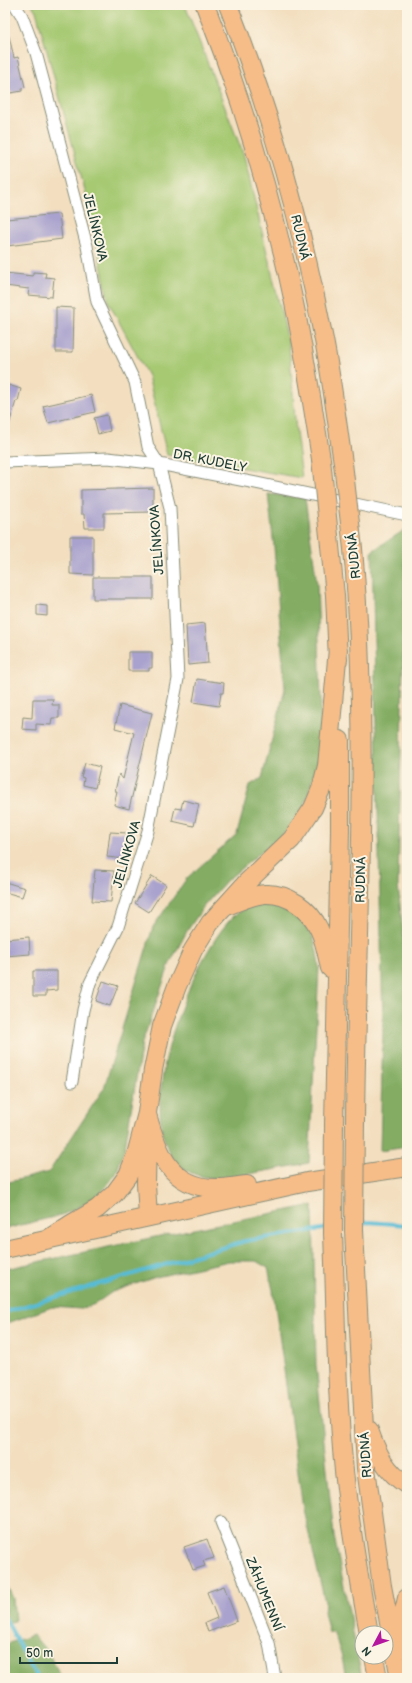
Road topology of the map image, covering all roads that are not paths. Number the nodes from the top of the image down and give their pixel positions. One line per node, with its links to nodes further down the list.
1 (15, 5): 5 (street, JELÍNKOVA)
2 (205, 5): 7 (highway, RUDNÁ, bridge)
3 (228, 5): 17 (highway, RUDNÁ, bridge)
4 (5, 462): 5 (street, DR. KUDELY)
5 (159, 464): 6 (street, DR. KUDELY); 10 (street, JELÍNKOVA)
6 (407, 515)
7 (338, 649): 8 (highway); 9 (highway, RUDNÁ)
8 (226, 906): 9 (highway); 11 (highway)
9 (336, 991): 21 (highway, RUDNÁ, bridge)
10 (72, 1082)
11 (147, 1113): 13 (highway); 14 (highway); 15 (highway)
12 (407, 1167): 13 (highway)
13 (307, 1182): 14 (highway)
14 (148, 1217): 15 (highway)
15 (48, 1240): 16 (highway)
16 (5, 1250)
17 (362, 1404): 18 (highway); 25 (highway, RUDNÁ)
18 (407, 1485)
19 (221, 1522): 23 (street, ZÁHUMENNÍ)
20 (407, 1598): 25 (highway)
21 (368, 1625)
22 (376, 1665): 24 (highway)
23 (275, 1678)
24 (378, 1678)
25 (401, 1678)

